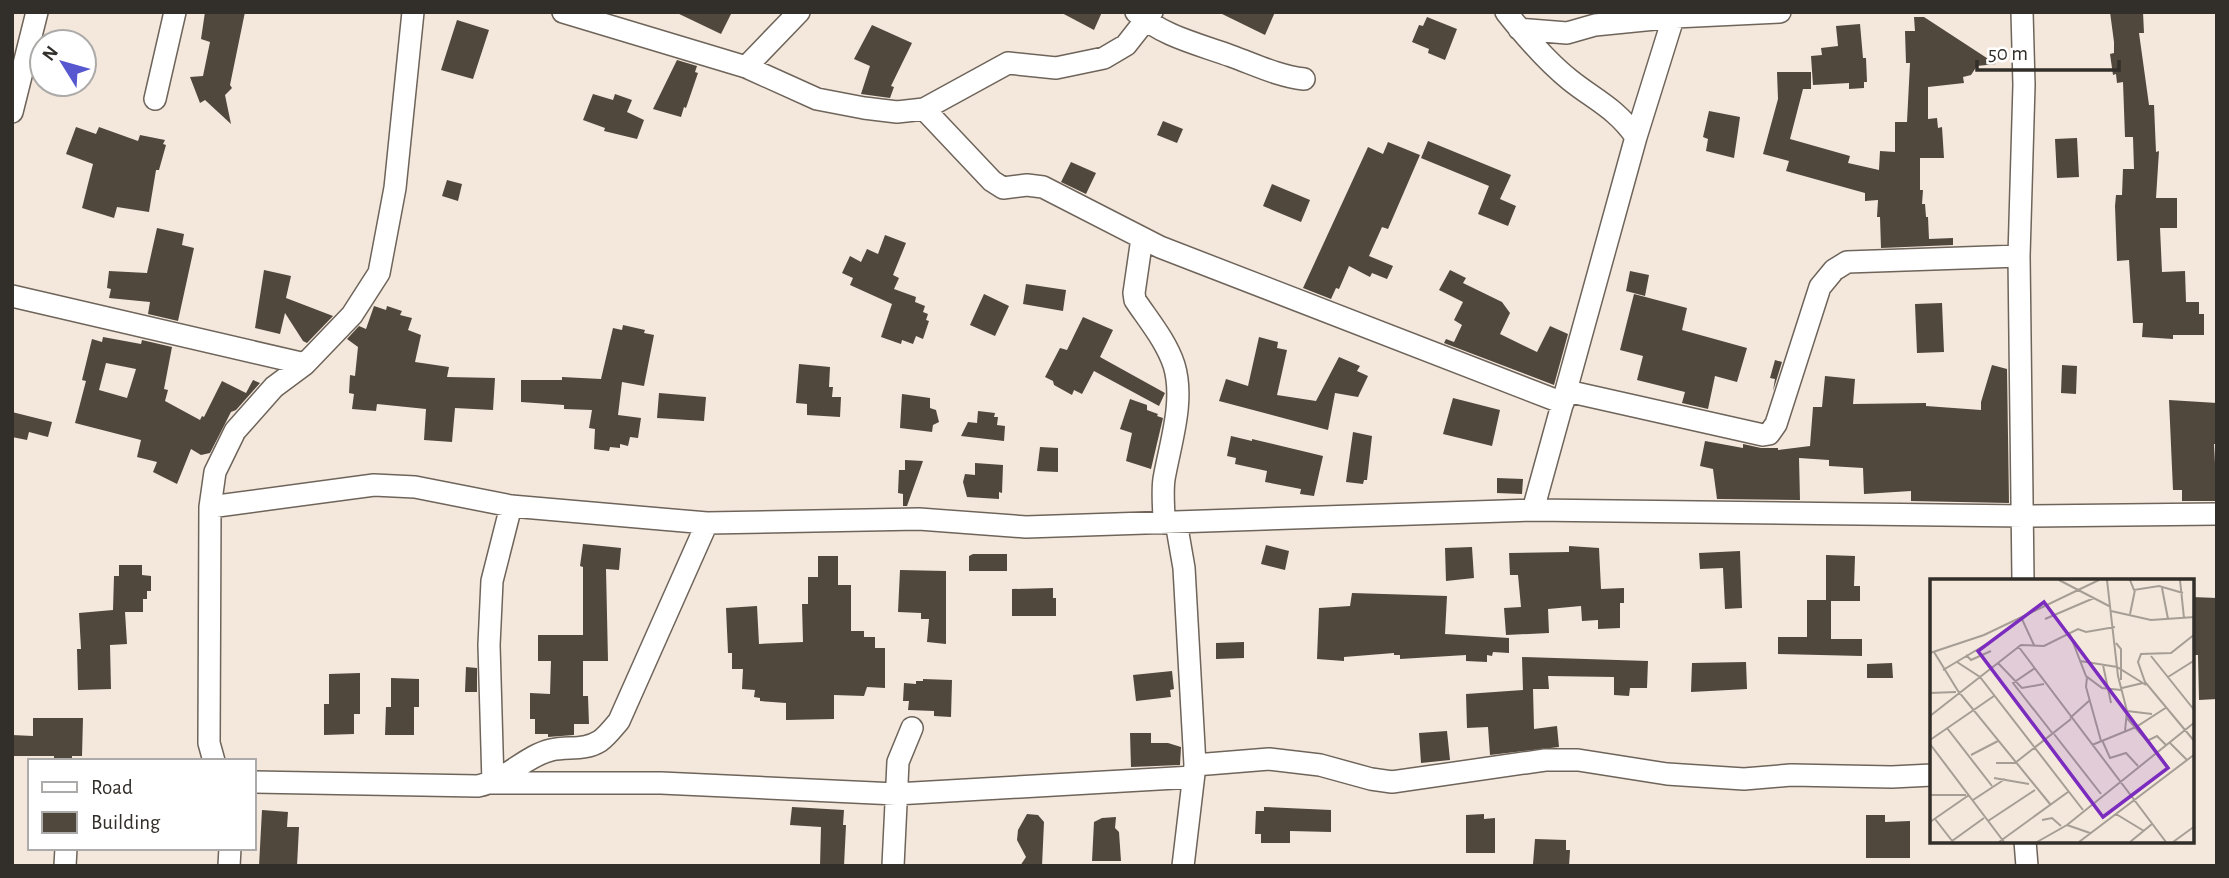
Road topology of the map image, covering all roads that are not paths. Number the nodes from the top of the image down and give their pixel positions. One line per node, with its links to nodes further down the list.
1 (37, 12): 15 (street)
2 (175, 12): 13 (street)
3 (413, 12): 20 (street)
4 (563, 12): 11 (street)
5 (799, 12): 11 (street)
6 (1780, 12): 9 (street)
7 (2022, 12): 18 (street)
8 (1145, 15): 12 (street); 14 (street)
9 (1675, 15): 10 (street); 16 (street)
10 (1513, 20): 16 (street)
11 (747, 67): 14 (street)
12 (1304, 79)
13 (155, 99)
14 (923, 109): 17 (street)
15 (12, 112)
16 (1636, 137): 21 (street)
17 (1142, 237): 21 (street); 27 (street)
18 (2019, 256): 21 (street); 26 (street)
19 (12, 296): 20 (street)
20 (305, 365): 23 (street)
21 (1565, 397): 24 (street)
22 (511, 506): 23 (street); 28 (street); 35 (street)
23 (210, 507): 31 (street)
24 (1533, 510): 26 (street); 27 (street)
25 (2217, 514): 26 (street)
26 (2024, 516): 29 (street)
27 (1170, 522): 28 (street); 32 (street)
28 (707, 523): 35 (street)
29 (2023, 579)
30 (912, 728): 36 (street)
31 (213, 759)
32 (1194, 771): 33 (street); 36 (street); 39 (street)
33 (1930, 775)
34 (256, 782): 35 (street)
35 (493, 783): 36 (street)
36 (896, 794): 38 (street)
37 (2025, 843): 40 (street)
38 (892, 866)
39 (1183, 866)
40 (2027, 866)

